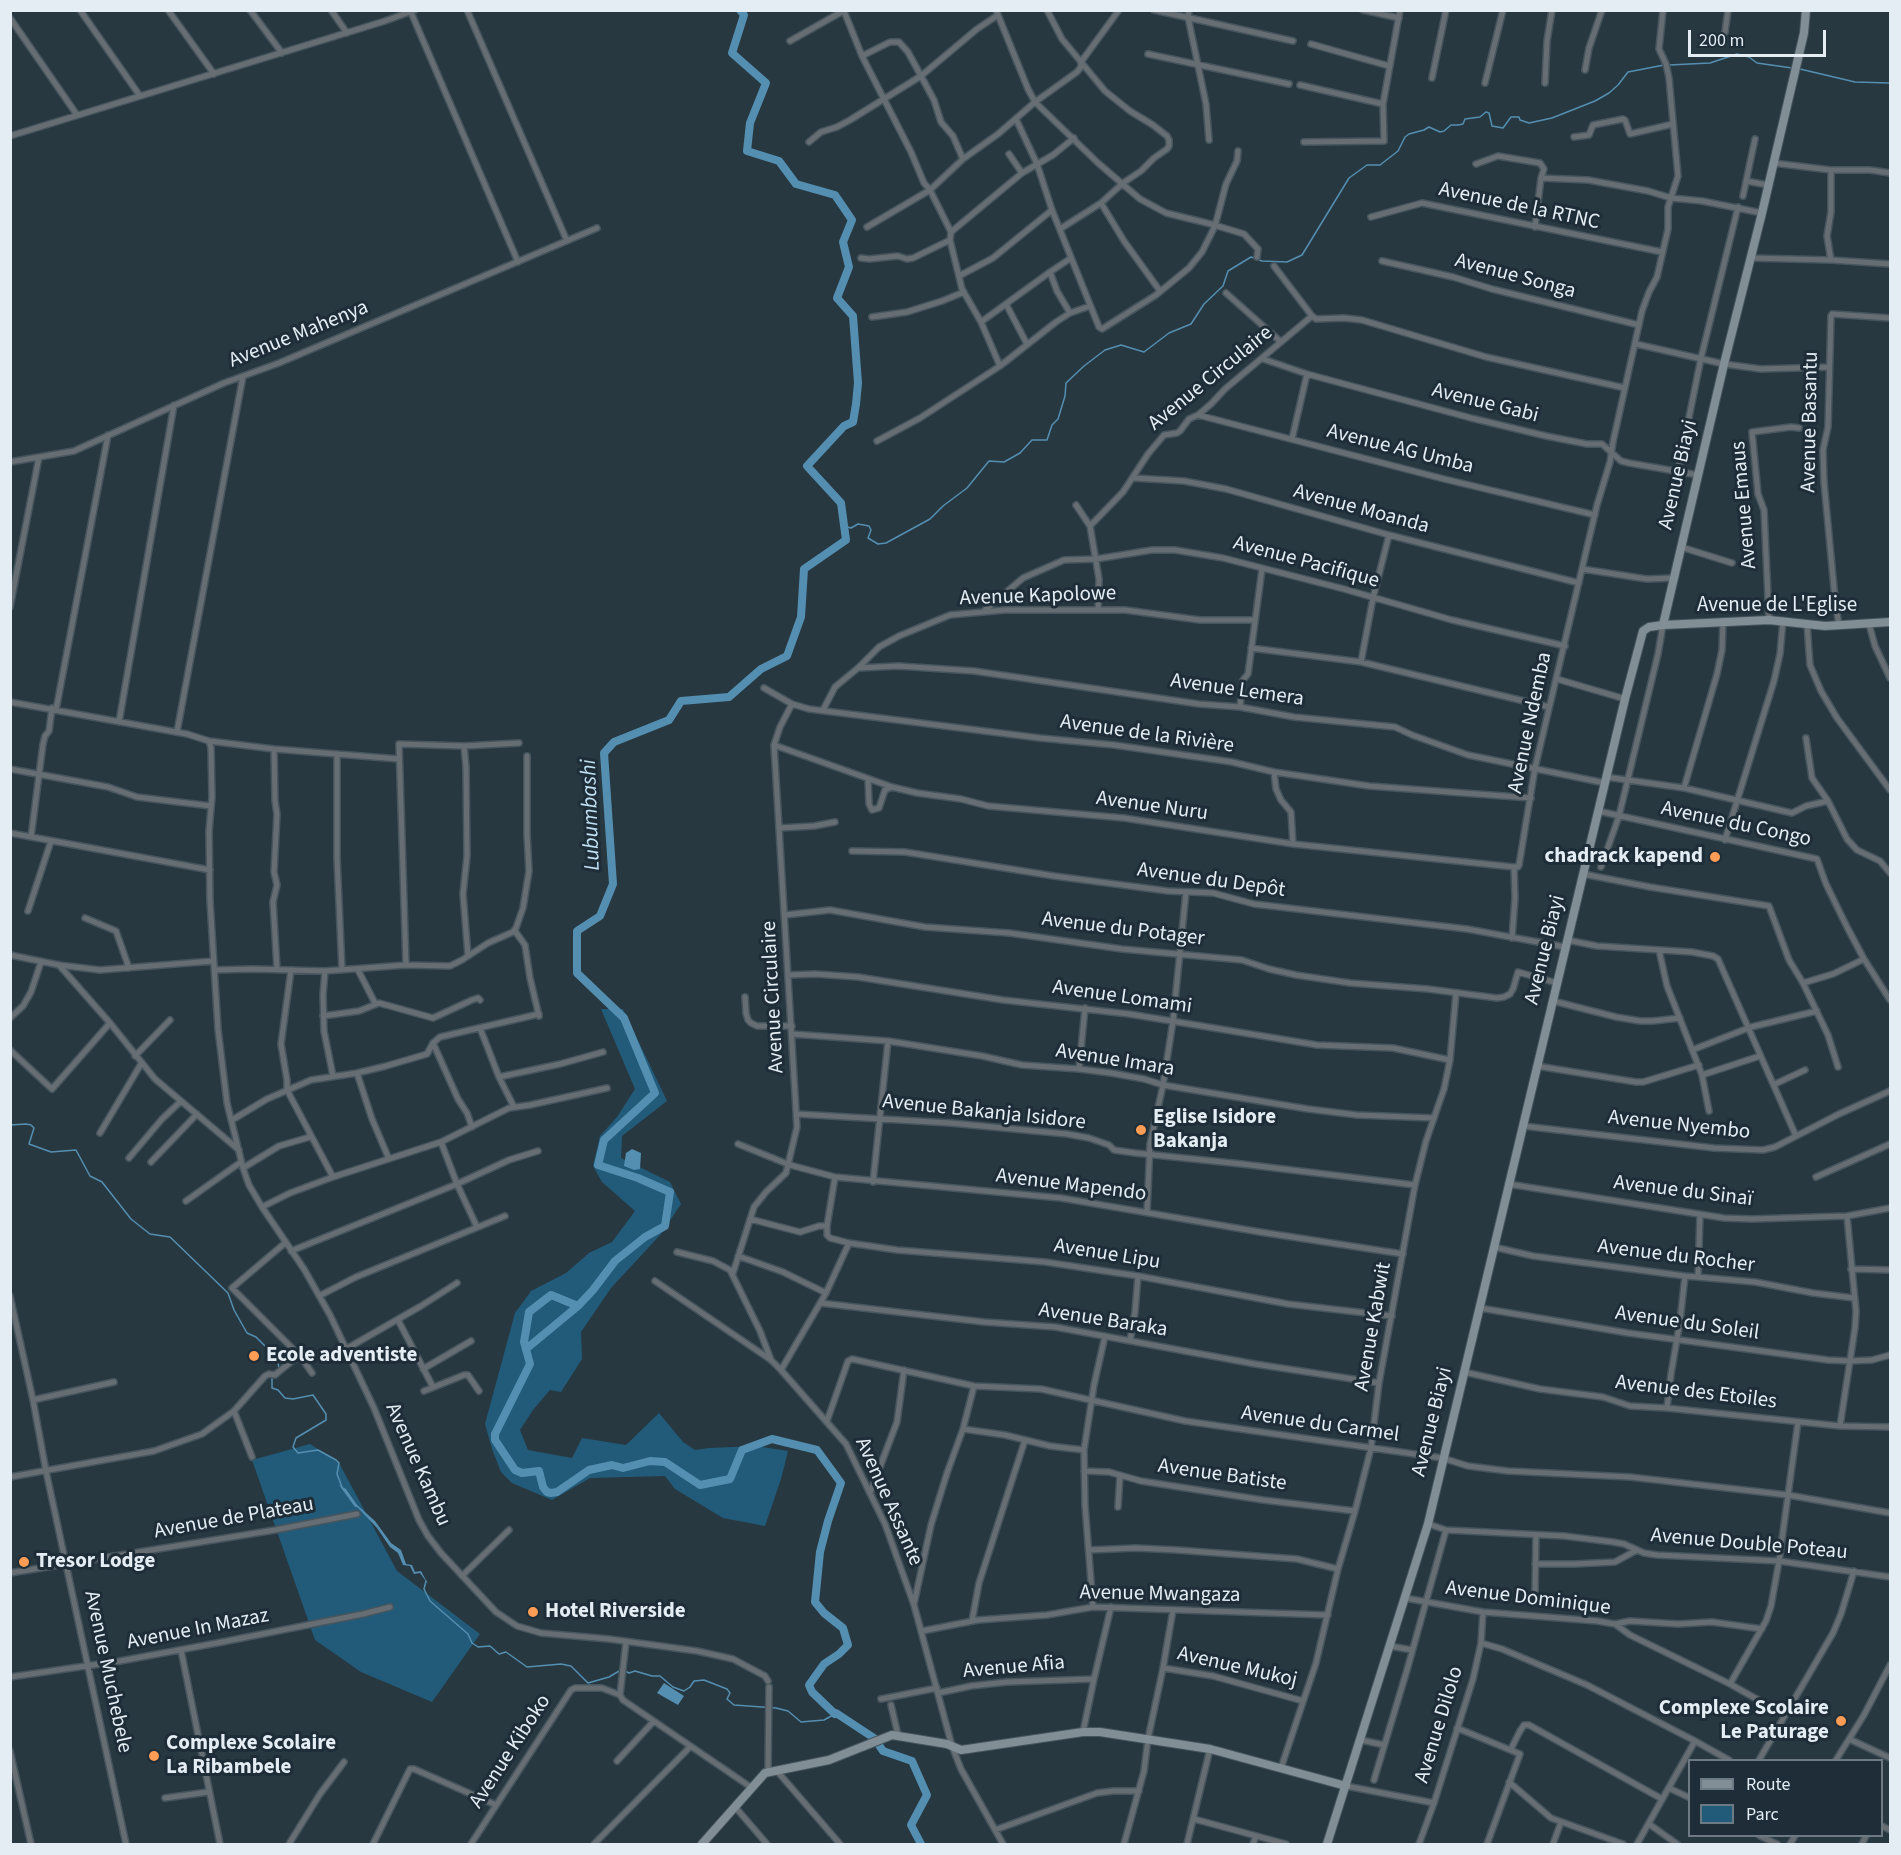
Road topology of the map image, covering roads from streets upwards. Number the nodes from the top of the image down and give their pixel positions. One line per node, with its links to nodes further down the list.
1 (80, 10): 44 (street)
2 (168, 10): 37 (street)
3 (250, 10): 30 (street)
4 (331, 10): 26 (street)
5 (467, 10): 86 (street)
6 (1047, 10): 33 (street)
7 (1119, 10): 33 (street)
8 (1154, 10): 22 (street)
9 (1189, 10): 22 (street)
10 (1363, 10): 24 (street)
11 (1400, 10): 24 (street)
12 (1446, 10): 39 (street)
13 (1503, 10): 40 (street)
14 (1552, 10): 41 (street)
15 (1602, 10): 36 (street)
16 (1664, 10): 50 (street, Avenue Ndemba)
17 (1728, 10): 25 (street)
18 (1806, 10): 61 (street, Avenue Biayi)
19 (412, 11): 26 (street); 94 (street)
20 (845, 11): 27 (street); 32 (street)
21 (997, 13): 38 (street); 46 (street)
22 (1188, 17): 28 (street); 34 (street)
23 (10, 18): 48 (street)
24 (1399, 18): 35 (street)
25 (1725, 32)
26 (347, 33): 30 (street)
27 (790, 41)
28 (1293, 41)
29 (1311, 44): 35 (street)
30 (282, 53): 37 (street)
31 (1148, 54): 34 (street)
32 (862, 56): 38 (street); 45 (street)
33 (1081, 62): 46 (street); 69 (street)
34 (1198, 66): 42 (street); 55 (street)
35 (1389, 66): 47 (street)
36 (1585, 70)
37 (214, 74): 44 (street)
38 (921, 76): 45 (street); 60 (street)
39 (1432, 78)
40 (1485, 83)
41 (1545, 83)
42 (1289, 84)
43 (1300, 85): 47 (street)
44 (140, 96): 48 (street)
45 (883, 98): 56 (street); 71 (street)
46 (1035, 102): 49 (street); 53 (street)
47 (1383, 104): 57 (street)
48 (77, 115): 51 (street)
49 (1016, 119): 60 (street); 62 (street)
50 (1673, 124): 52 (street); 73 (street, Avenue Ndemba)
51 (11, 135)
52 (1574, 137)
53 (1074, 138): 62 (street); 69 (street)
54 (1755, 139): 68 (street)
55 (1209, 140)
56 (809, 142)
57 (1304, 142)
58 (1239, 151): 79 (street)
59 (1009, 154): 65 (street)
60 (963, 159): 71 (street)
61 (1773, 163): 64 (street); 70 (street, Avenue Biayi)
62 (1037, 164): 65 (street); 76 (street)
63 (1476, 164): 67 (street)
64 (1831, 170): 66 (street); 92 (street)
65 (1022, 173): 84 (street)
66 (1890, 173)
67 (1541, 178): 73 (street); 81 (street)
68 (1746, 181): 70 (street); 72 (street)
69 (1123, 183): 74 (street); 79 (street)
70 (1768, 185): 77 (street, Avenue Biayi)
71 (930, 190): 80 (street); 84 (street)
72 (1743, 196)
73 (1671, 198): 75 (street); 87 (street, Avenue Ndemba)
74 (1101, 204): 83 (street); 99 (street)
75 (1738, 207): 77 (street); 113 (street)
76 (1052, 210): 83 (street); 98 (street)
77 (1762, 213): 91 (street, Avenue Biayi)
78 (1371, 217): 81 (street, Avenue de la RTNC)
79 (1215, 226): 88 (street); 99 (street)
80 (867, 227)
81 (1535, 227): 87 (street, Avenue de la RTNC)
82 (597, 228): 86 (street, Avenue Mahenya)
83 (1060, 229): 90 (street)
84 (951, 232): 85 (street)
85 (950, 240): 89 (street); 98 (street)
86 (567, 241): 94 (street, Avenue Mahenya)
87 (1662, 252): 109 (street, Avenue Ndemba)
88 (1257, 257)
89 (861, 258)
90 (1071, 258): 97 (street); 103 (street)
91 (1750, 258): 92 (street); 115 (street, Avenue Biayi)
92 (1831, 260): 95 (street)
93 (1382, 261): 109 (street, Avenue Songa)
94 (518, 262): 119 (street, Avenue Mahenya)
95 (1890, 264)
96 (1274, 266): 105 (street)
97 (1050, 272): 102 (street); 104 (street)
98 (959, 276): 100 (street)
99 (1160, 291): 103 (street)
100 (964, 292): 106 (street); 108 (street)
101 (1226, 293): 110 (street)
102 (1006, 304): 108 (street); 111 (street)
103 (1090, 306): 104 (street)
104 (1070, 313): 111 (street)
105 (1312, 316): 110 (street, Avenue Circulaire); 120 (street)
106 (872, 317)
107 (1890, 318): 117 (street, Avenue Basantu)
108 (981, 322): 116 (street)
109 (1640, 325): 112 (street, Avenue Ndemba)
110 (1281, 342): 114 (street, Avenue Circulaire)
111 (1027, 344): 116 (street)
112 (1636, 344): 113 (street); 120 (street, Avenue Ndemba)
113 (1701, 358): 115 (street); 130 (street)
114 (1263, 359): 118 (street, Avenue Gabi); 122 (street, Avenue Circulaire)
115 (1724, 364): 117 (street); 131 (street, Avenue Biayi)
116 (1000, 366): 126 (street)
117 (1828, 367): 156 (street, Avenue Basantu)
118 (1306, 374): 125 (street); 127 (street, Avenue Gabi)
119 (243, 376): 121 (street, Avenue Mahenya); 172 (street)
120 (1625, 388): 127 (street, Avenue Ndemba)
121 (174, 405): 124 (street, Avenue Mahenya); 171 (street)
122 (1198, 415): 125 (street, Avenue AG Umba); 132 (street, Avenue Circulaire)
123 (1799, 428): 149 (street, Avenue Emaus)
124 (108, 435): 128 (street, Avenue Mahenya); 169 (street)
125 (1292, 439): 134 (street, Avenue AG Umba)
126 (878, 441)
127 (1612, 453): 130 (street, Avenue Gabi); 134 (street, Avenue Ndemba)
128 (39, 457): 129 (street, Avenue Mahenya); 145 (street)
129 (10, 462)
130 (1678, 472): 131 (street, Avenue Gabi)
131 (1698, 475): 137 (street, Avenue Biayi)
132 (1134, 478): 135 (street, Avenue Circulaire); 136 (street, Avenue Moanda)
133 (1076, 505): 135 (street)
134 (1595, 515): 141 (street, Avenue Ndemba)
135 (1090, 526): 138 (street)
136 (1389, 536): 143 (street, Avenue Moanda); 144 (street)
137 (1681, 547): 139 (street); 142 (street, Avenue Biayi)
138 (1096, 559): 140 (street, Avenue Pacifique); 146 (street); 147 (street, Avenue Pacifique)
139 (1732, 563)
140 (1262, 569): 144 (street, Avenue Pacifique); 148 (street)
141 (1582, 569): 142 (street); 143 (street, Avenue Ndemba)
142 (1673, 578): 155 (street, Avenue Biayi)
143 (1579, 583): 157 (street, Avenue Ndemba)
144 (1373, 598): 157 (street, Avenue Pacifique); 159 (street)
145 (10, 607)
146 (1098, 610): 147 (street, Avenue Kapolowe); 148 (street, Avenue Kapolowe)
147 (984, 611): 160 (street, Avenue Kapolowe)
148 (1255, 620): 158 (street)
149 (1769, 620): 150 (street, Avenue de L'Eglise); 151 (street, Avenue de L'Eglise)
150 (1783, 621): 153 (street, Avenue de L'Eglise); 193 (street)
151 (1723, 622): 155 (street, Avenue de L'Eglise); 190 (street)
152 (1890, 622): 154 (street, Avenue de L'Eglise)
153 (1807, 624): 156 (street, Avenue de L'Eglise); 191 (street)
154 (1869, 624): 156 (street, Avenue de L'Eglise); 161 (street)
155 (1663, 625): 164 (street, Avenue Biayi); 188 (street)
156 (1839, 626)
157 (1565, 646): 162 (street, Avenue Ndemba)
158 (1251, 648): 159 (street); 167 (street)
159 (1360, 662): 168 (street)
160 (858, 668): 167 (street, Avenue Lemera); 170 (street, Avenue Kapolowe)
161 (1890, 678)
162 (1557, 679): 164 (street); 168 (street, Avenue Ndemba)
163 (764, 688): 166 (street, Avenue de la Rivière)
164 (1625, 699): 187 (street, Avenue Biayi)
165 (10, 702): 169 (street)
166 (792, 704): 170 (street, Avenue de la Rivière); 176 (street, Avenue Circulaire)
167 (1240, 707): 182 (street, Avenue Lemera)
168 (1549, 707): 182 (street, Avenue Ndemba)
169 (54, 709): 171 (street); 185 (street)
170 (823, 710): 184 (street, Avenue de la Rivière)
171 (119, 722): 172 (street)
172 (177, 732): 174 (street)
173 (1806, 738): 194 (street)
174 (209, 741): 178 (street); 195 (street, Avenue Kambu)
175 (519, 743): 177 (street)
176 (774, 745): 186 (street); 199 (street, Avenue Circulaire)
177 (464, 746): 181 (street); 221 (street)
178 (274, 749): 179 (street); 228 (street)
179 (337, 754): 181 (street); 231 (street)
180 (527, 756): 215 (street)
181 (399, 759): 226 (street)
182 (1535, 768): 187 (street, Avenue Lemera); 192 (street, Avenue Ndemba)
183 (10, 769): 185 (street)
184 (1274, 772): 192 (street, Avenue de la Rivière); 204 (street)
185 (40, 776): 195 (street); 201 (street)
186 (868, 779): 189 (street, Avenue Nuru); 189 (street)
187 (1606, 780): 188 (street, Avenue Lemera); 196 (street, Avenue Biayi)
188 (1627, 780): 190 (street, Avenue Lemera); 197 (street)
189 (892, 787): 204 (street, Avenue Nuru)
190 (1684, 788): 193 (street, Avenue Lemera)
191 (1890, 790)
192 (1531, 798): 206 (street, Avenue Ndemba)
193 (1738, 800): 194 (street, Avenue Lemera); 202 (street)
194 (1828, 801): 209 (street)
195 (211, 806): 208 (street, Avenue Kambu)
196 (1598, 811): 197 (street, Avenue du Congo); 210 (street, Avenue Biayi)
197 (1619, 816): 202 (street, Avenue du Congo); 207 (street)
198 (835, 822): 199 (street)
199 (780, 828): 213 (street, Avenue Circulaire)
200 (10, 833): 201 (street)
201 (31, 837): 203 (street)
202 (1725, 840): 222 (street, Avenue du Congo)
203 (51, 841): 208 (street); 212 (street)
204 (1293, 844): 206 (street, Avenue Nuru)
205 (852, 851): 211 (street, Avenue du Depôt)
206 (1514, 867): 216 (street, Avenue Ndemba)
207 (1601, 867)
208 (210, 870): 223 (street, Avenue Kambu)
209 (1890, 873)
210 (1583, 874): 217 (street, Avenue Biayi); 236 (street)
211 (1186, 892): 216 (street, Avenue du Depôt); 220 (street)
212 (28, 911)
213 (785, 915): 220 (street, Avenue du Potager); 234 (street, Avenue Circulaire)
214 (85, 918): 227 (street)
215 (515, 931): 221 (street); 252 (street)
216 (1512, 938): 217 (street, Avenue du Depôt)
217 (1566, 944): 218 (street, Avenue du Depôt); 235 (street, Avenue Biayi)
218 (1659, 950): 247 (street); 253 (street, Avenue du Depôt)
219 (10, 955): 224 (street)
220 (1179, 955): 237 (street, Avenue du Potager); 249 (street)
221 (468, 956): 226 (street)
222 (1864, 959): 236 (street); 240 (street, Avenue du Congo)
223 (213, 961): 227 (street); 229 (street, Avenue Kambu)
224 (40, 962): 225 (street); 246 (street)
225 (59, 965): 227 (street); 250 (street)
226 (406, 965): 232 (street)
227 (129, 968)
228 (277, 969): 229 (street); 230 (street)
229 (215, 970): 285 (street, Avenue Kambu)
230 (291, 970): 233 (street); 276 (street)
231 (342, 970): 232 (street); 233 (street)
232 (358, 970): 242 (street)
233 (325, 971): 245 (street)
234 (789, 975): 243 (street, Avenue Lomami); 251 (street, Avenue Circulaire)
235 (1557, 983): 237 (street, Avenue du Potager); 241 (street, Avenue Biayi)
236 (1803, 983): 244 (street)
237 (1456, 993): 262 (street, Avenue Kabwit)
238 (745, 997): 251 (street)
239 (480, 1000): 242 (street)
240 (1890, 1000)
241 (1552, 1001): 247 (street); 265 (street, Avenue Biayi)
242 (375, 1004): 245 (street)
243 (1085, 1008): 249 (street, Avenue Lomami); 267 (street)
244 (1817, 1011): 253 (street); 266 (street)
245 (323, 1016): 271 (street)
246 (10, 1018)
247 (1680, 1018): 258 (street)
248 (170, 1020): 260 (street)
249 (1173, 1021): 262 (street, Avenue Lomami); 274 (street)
250 (110, 1023): 257 (street); 260 (street)
251 (792, 1026): 254 (street, Avenue Circulaire)
252 (480, 1028): 256 (street); 272 (street)
253 (1749, 1028): 258 (street); 261 (street)
254 (792, 1034): 255 (street, Avenue Imara); 282 (street, Avenue Circulaire)
255 (888, 1041): 267 (street, Avenue Imara); 283 (street)
256 (433, 1043): 269 (street); 287 (street)
257 (10, 1050)
258 (1692, 1050): 264 (street)
259 (603, 1052): 272 (street)
260 (135, 1056): 263 (street)
261 (1760, 1056): 270 (street); 273 (street)
262 (1450, 1060): 284 (street, Avenue Kabwit)
263 (141, 1064): 278 (street); 289 (street)
264 (1699, 1065): 265 (street); 270 (street)
265 (1537, 1066): 286 (street, Avenue Biayi)
266 (1838, 1067)
267 (1078, 1069): 274 (street, Avenue Imara)
268 (1805, 1070): 273 (street)
269 (357, 1073): 271 (street); 300 (street)
270 (1702, 1075): 280 (street)
271 (333, 1076): 276 (street)
272 (499, 1077): 279 (street)
273 (1775, 1084): 290 (street)
274 (1163, 1085): 284 (street, Avenue Imara); 298 (street)
275 (607, 1088): 279 (street)
276 (287, 1090): 285 (street); 291 (street)
277 (1890, 1091): 290 (street, Avenue Nyembo)
278 (181, 1101): 281 (street); 299 (street)
279 (514, 1107): 287 (street)
280 (1709, 1111)
281 (197, 1114): 292 (street); 301 (street)
282 (797, 1114): 283 (street, Avenue Bakanja Isidore); 303 (street, Avenue Circulaire)
283 (881, 1118): 298 (street, Avenue Bakanja Isidore); 307 (street)
284 (1433, 1118): 310 (street, Avenue Kabwit)
285 (232, 1120): 288 (street, Avenue Kambu)
286 (1523, 1126): 290 (street, Avenue Nyembo); 309 (street, Avenue Biayi)
287 (472, 1127): 293 (street)
288 (234, 1130): 292 (street); 296 (street, Avenue Kambu)
289 (100, 1133)
290 (1796, 1136)
291 (310, 1137): 302 (street); 304 (street)
292 (224, 1138): 296 (street)
293 (441, 1142): 300 (street); 308 (street)
294 (738, 1144): 303 (street, Avenue Mapendo)
295 (1890, 1144): 306 (street)
296 (239, 1150): 302 (street, Avenue Kambu)
297 (537, 1151): 308 (street)
298 (1150, 1155): 310 (street, Avenue Bakanja Isidore); 314 (street)
299 (129, 1158)
300 (389, 1159): 304 (street)
301 (151, 1162)
302 (242, 1165): 311 (street); 312 (street, Avenue Kambu)
303 (790, 1165): 305 (street, Avenue Mapendo); 318 (street, Avenue Circulaire)
304 (333, 1177): 312 (street)
305 (835, 1177): 307 (street, Avenue Mapendo); 319 (street)
306 (1816, 1177)
307 (873, 1182): 314 (street, Avenue Mapendo)
308 (457, 1184): 320 (street); 324 (street)
309 (1508, 1184): 315 (street, Avenue du Sinaï); 323 (street, Avenue Biayi)
310 (1415, 1185): 326 (street, Avenue Kabwit)
311 (186, 1201)
312 (262, 1207): 321 (street, Avenue Kambu)
313 (1890, 1208): 317 (street, Avenue du Sinaï)
314 (1147, 1212): 326 (street, Avenue Mapendo)
315 (1700, 1215): 317 (street, Avenue du Sinaï); 333 (street)
316 (505, 1216): 320 (street)
317 (1847, 1216): 328 (street)
318 (750, 1220): 319 (street); 327 (street, Avenue Circulaire)
319 (827, 1226): 322 (street, Avenue Lipu)
320 (477, 1227): 338 (street)
321 (285, 1243): 324 (street, Avenue Kambu); 350 (street)
322 (849, 1243): 331 (street, Avenue Lipu); 336 (street)
323 (1494, 1247): 332 (street, Avenue du Rocher); 341 (street, Avenue Biayi)
324 (291, 1251): 338 (street, Avenue Kambu)
325 (676, 1252): 330 (street)
326 (1404, 1254): 342 (street, Avenue Kabwit)
327 (738, 1256): 330 (street, Avenue Circulaire); 336 (street)
328 (1851, 1269): 329 (street); 339 (street)
329 (1890, 1270)
330 (733, 1274): 351 (street)
331 (1138, 1276): 342 (street, Avenue Lipu); 347 (street)
332 (1685, 1276): 333 (street, Avenue du Rocher); 345 (street)
333 (1698, 1277): 339 (street, Avenue du Rocher)
334 (655, 1281): 351 (street, Avenue Assante)
335 (457, 1284): 343 (street)
336 (826, 1293): 340 (street)
337 (10, 1296): 364 (street, Avenue Muchebele)
338 (319, 1296): 348 (street, Avenue Kambu)
339 (1854, 1298): 352 (street)
340 (820, 1303): 344 (street, Avenue Baraka); 354 (street)
341 (1480, 1308): 345 (street, Avenue du Soleil); 356 (street, Avenue Biayi)
342 (1392, 1316): 359 (street, Avenue Kabwit)
343 (398, 1320): 348 (street); 353 (street)
344 (1106, 1336): 347 (street, Avenue Baraka); 365 (street)
345 (1677, 1340): 352 (street, Avenue du Soleil); 366 (street)
346 (471, 1341): 353 (street)
347 (1130, 1341): 359 (street, Avenue Baraka)
348 (346, 1349): 400 (street, Avenue Kambu)
349 (1890, 1355): 352 (street, Avenue du Soleil)
350 (301, 1357): 357 (street); 367 (street)
351 (771, 1360): 354 (street, Avenue Assante)
352 (1850, 1362): 370 (street)
353 (423, 1369): 361 (street)
354 (782, 1370): 368 (street, Avenue Assante)
355 (904, 1370): 360 (street, Avenue du Carmel); 368 (street, Avenue du Carmel); 382 (street)
356 (1464, 1372): 366 (street, Avenue des Etoiles); 377 (street, Avenue Biayi)
357 (312, 1373)
358 (114, 1382): 364 (street)
359 (1379, 1383): 374 (street, Avenue Kabwit)
360 (974, 1386): 365 (street, Avenue du Carmel); 372 (street)
361 (433, 1387): 362 (street); 363 (street)
362 (424, 1391)
363 (479, 1391)
364 (33, 1400): 378 (street, Avenue Muchebele)
365 (1093, 1401): 374 (street, Avenue du Carmel); 375 (street)
366 (1667, 1408): 369 (street, Avenue des Etoiles)
367 (234, 1411): 376 (street); 378 (street)
368 (827, 1421): 382 (street, Avenue Assante)
369 (1798, 1422): 370 (street, Avenue des Etoiles); 383 (street)
370 (1840, 1426): 371 (street, Avenue des Etoiles)
371 (1890, 1427)
372 (963, 1429): 373 (street); 405 (street)
373 (1025, 1440): 375 (street); 412 (street)
374 (1371, 1448): 377 (street, Avenue du Carmel); 385 (street, Avenue Kabwit)
375 (1084, 1450): 379 (street)
376 (252, 1457)
377 (1442, 1458): 383 (street, Avenue du Carmel); 388 (street, Avenue Biayi)
378 (46, 1471): 381 (street); 395 (street, Avenue Muchebele)
379 (1084, 1471): 380 (street, Avenue Batiste); 392 (street)
380 (1120, 1475): 384 (street); 385 (street, Avenue Batiste)
381 (10, 1477)
382 (870, 1493): 405 (street, Avenue Assante)
383 (1788, 1495): 386 (street, Avenue du Carmel); 394 (street)
384 (1118, 1507)
385 (1355, 1511): 397 (street, Avenue Kabwit)
386 (1890, 1512)
387 (357, 1514): 395 (street, Avenue de Plateau)
388 (1428, 1524): 390 (street, Avenue Double Poteau); 403 (street, Avenue Biayi)
389 (509, 1530): 400 (street)
390 (1446, 1530): 391 (street, Avenue Double Poteau); 404 (street)
391 (1536, 1535): 393 (street, Avenue Double Poteau); 396 (street)
392 (1089, 1550): 397 (street); 407 (street)
393 (1637, 1550): 394 (street, Avenue Double Poteau); 396 (street)
394 (1779, 1561): 398 (street, Avenue Double Poteau); 414 (street)
395 (66, 1563): 399 (street, Avenue de Plateau); 422 (street, Avenue Muchebele)
396 (1535, 1564): 402 (street)
397 (1338, 1569): 411 (street, Avenue Kabwit)
398 (1854, 1571): 401 (street, Avenue Double Poteau); 432 (street)
399 (10, 1573)
400 (462, 1576): 416 (street, Avenue Kambu)
401 (1890, 1577)
402 (1535, 1593)
403 (1405, 1598): 404 (street, Avenue Dominique); 418 (street, Avenue Biayi)
404 (1425, 1603): 410 (street, Avenue Dominique); 420 (street)
405 (914, 1605): 415 (street, Avenue Assante)
406 (390, 1607): 419 (street, Avenue In Mazaz)
407 (1093, 1607): 408 (street, Avenue Mwangaza); 412 (street, Avenue Mwangaza)
408 (1112, 1607): 409 (street, Avenue Mwangaza); 425 (street)
409 (1173, 1610): 411 (street, Avenue Mwangaza); 423 (street)
410 (1483, 1612): 413 (street, Avenue Dominique); 417 (street, Avenue Dilolo)
411 (1328, 1615): 430 (street, Avenue Kabwit)
412 (972, 1621): 415 (street, Avenue Mwangaza)
413 (1615, 1624): 414 (street); 426 (street, Avenue Dominique)
414 (1762, 1629): 426 (street)
415 (921, 1631): 427 (street, Avenue Assante)
416 (626, 1642): 428 (street); 455 (street, Avenue Kambu)
417 (1481, 1643): 434 (street, Avenue Dilolo); 440 (street)
418 (1390, 1646): 420 (street); 439 (street, Avenue Biayi)
419 (181, 1650): 422 (street, Avenue In Mazaz); 462 (street)
420 (1412, 1650): 442 (street)
421 (1890, 1665): 438 (street)
422 (88, 1666): 424 (street, Avenue In Mazaz); 476 (street, Avenue Muchebele)
423 (1163, 1668): 430 (street, Avenue Mukoj); 437 (street)
424 (10, 1677)
425 (1094, 1679): 427 (street, Avenue Afia); 435 (street)
426 (1730, 1684): 432 (street, Avenue Dominique)
427 (937, 1691): 429 (street, Avenue Afia); 441 (street, Avenue Assante)
428 (620, 1695): 433 (street); 467 (street, Avenue Kiboko)
429 (881, 1699)
430 (1303, 1701): 453 (street, Avenue Kabwit)
431 (891, 1705): 436 (street)
432 (1785, 1715): 449 (street)
433 (653, 1722): 443 (street); 451 (street)
434 (1457, 1728): 445 (street); 466 (street, Avenue Dilolo)
435 (1083, 1732): 437 (street); 441 (street)
436 (898, 1735): 441 (street); 454 (street)
437 (1148, 1739): 444 (street); 461 (street)
438 (1849, 1739): 447 (street); 450 (street)
439 (1361, 1740): 442 (street); 458 (street, Avenue Biayi)
440 (1695, 1741): 448 (street); 460 (street)
441 (952, 1746): 472 (street)
442 (1384, 1746): 456 (street)
443 (690, 1747): 459 (street); 481 (street)
444 (1210, 1749): 453 (street); 469 (street)
445 (1511, 1749): 457 (street); 465 (street)
446 (10, 1751): 475 (street)
447 (1890, 1758)
448 (1726, 1759)
449 (1760, 1759)
450 (1837, 1759)
451 (617, 1761)
452 (344, 1762): 478 (street)
453 (1281, 1768): 458 (street)
454 (777, 1771): 455 (street); 484 (street)
455 (768, 1773): 459 (street)
456 (1374, 1780)
457 (1509, 1782): 470 (street); 492 (street)
458 (1346, 1786): 466 (street); 490 (street, Avenue Biayi)
459 (752, 1788): 468 (street)
460 (1669, 1788): 464 (street); 465 (street)
461 (1139, 1791): 472 (street); 486 (street)
462 (208, 1792): 463 (street); 477 (street)
463 (165, 1798)
464 (1688, 1798)
465 (1662, 1799): 471 (street)
466 (1434, 1803): 491 (street, Avenue Dilolo)
467 (496, 1805): 479 (street); 480 (street, Avenue Kiboko)
468 (736, 1808): 482 (street); 483 (street)
469 (1194, 1820): 473 (street); 487 (street)
470 (1561, 1822): 493 (street); 494 (street)
471 (1649, 1824): 495 (street); 496 (street)
472 (995, 1830): 485 (street)
473 (1256, 1836): 488 (street); 489 (street)
474 (1762, 1837): 497 (street)
475 (31, 1845)
476 (126, 1845)
477 (220, 1845)
478 (289, 1845)
479 (373, 1845)
480 (471, 1845)
481 (594, 1845)
482 (702, 1845)
483 (767, 1845)
484 (840, 1845)
485 (1004, 1845)
486 (1124, 1845)
487 (1187, 1845)
488 (1253, 1845)
489 (1286, 1845)
490 (1327, 1845)
491 (1419, 1845)
492 (1487, 1845)
493 (1553, 1845)
494 (1623, 1845)
495 (1637, 1845)
496 (1677, 1845)
497 (1777, 1845)

